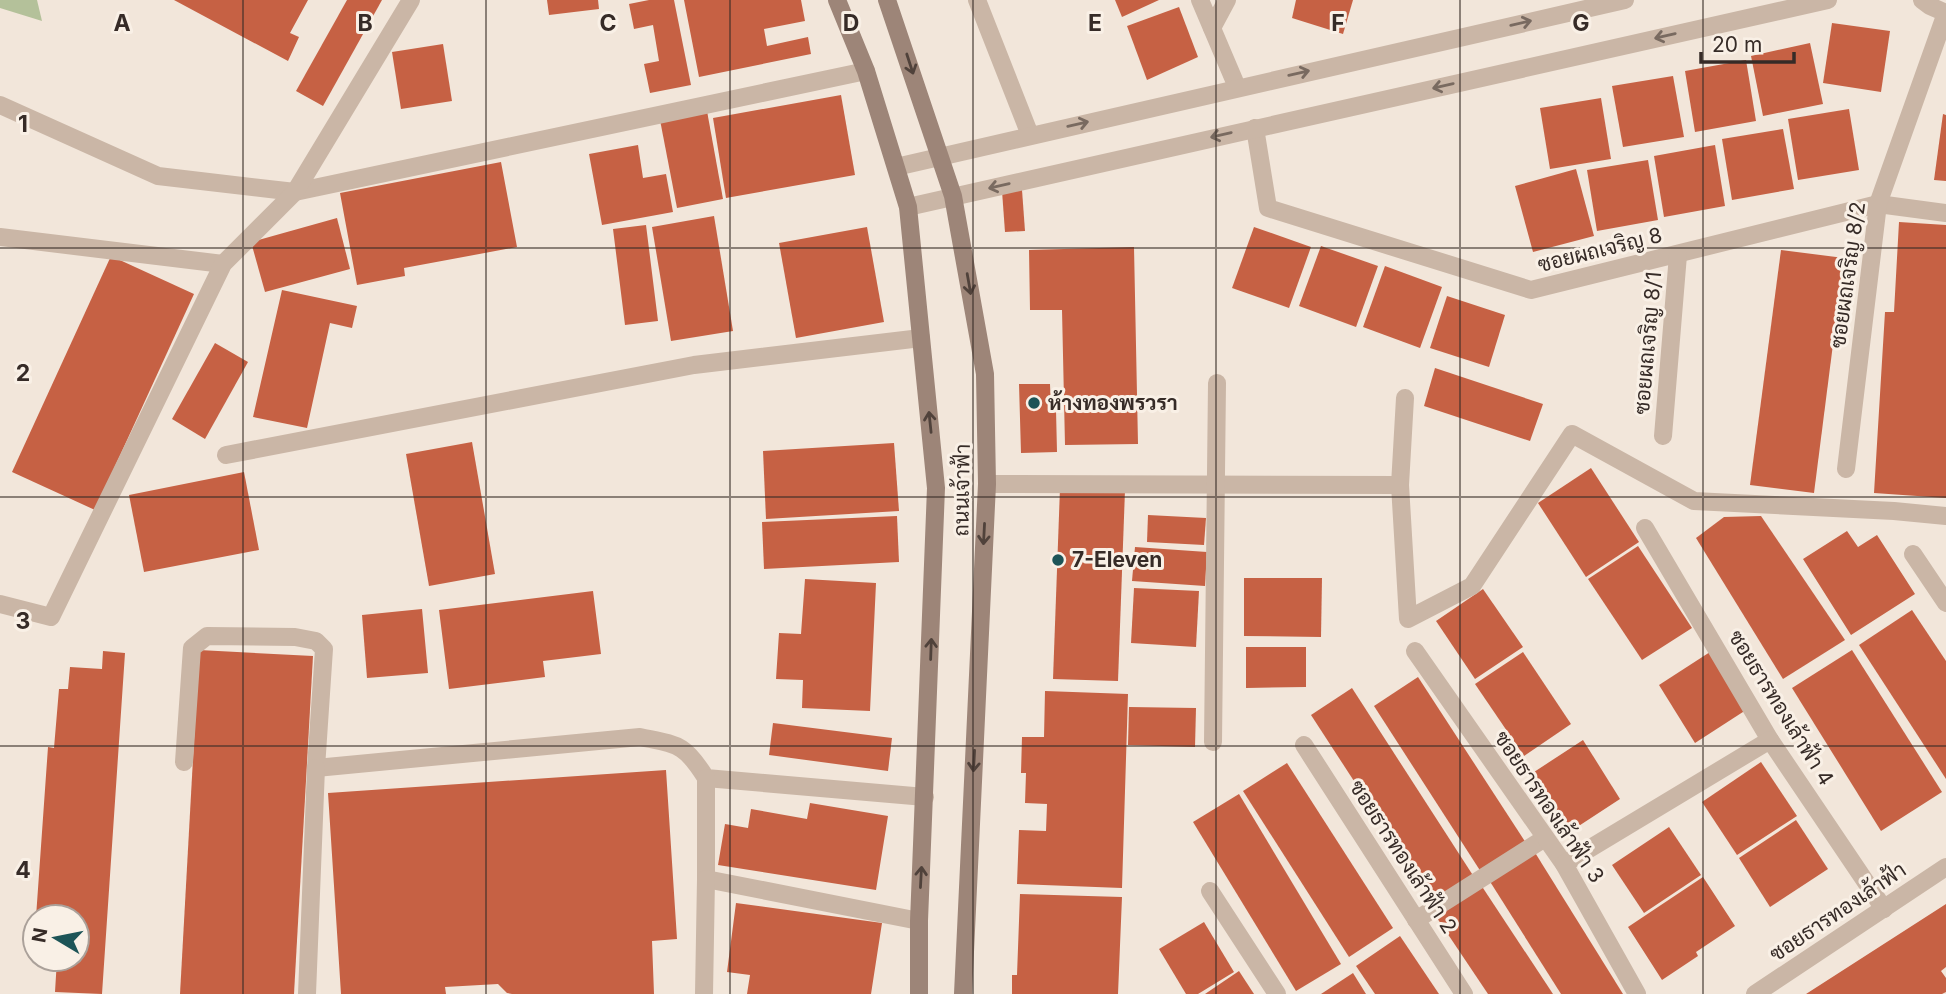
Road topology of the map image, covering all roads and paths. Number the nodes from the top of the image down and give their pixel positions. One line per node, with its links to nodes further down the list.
1 (411, 0): 19 (street)
2 (837, 0): 12 (main road, ถนนเจ้าฟ้า)
3 (887, 0): 17 (main road, ถนนเจ้าฟ้า, one-way to 17)
4 (977, 0): 16 (street)
5 (1200, 0): 11 (street)
6 (1227, 0): 11 (street)
7 (1625, 0): 13 (street, one-way to 7)
8 (1828, 0): 15 (street, one-way to 15)
9 (1922, 0): 10 (street)
10 (1946, 13): 21 (street, ซอยผถเจริญ 8/2)
11 (1212, 28): 13 (street)
12 (866, 71): 18 (main road, ถนนเจ้าฟ้า); 19 (street)
13 (1237, 88): 16 (street, one-way to 13)
14 (0, 105): 19 (street)
15 (1255, 128): 20 (street, one-way to 20); 25 (street, ซอยผถเจริญ 8)
16 (1030, 135): 17 (street)
17 (940, 157): 18 (street); 20 (main road, ถนนเจ้าฟ้า)
18 (896, 167): 22 (main road, ถนนเจ้าฟ้า)
19 (295, 192): 26 (street)
20 (953, 196): 22 (street); 33 (main road, ถนนเจ้าฟ้า, one-way to 33)
21 (1878, 204): 23 (street, ซอยผถเจริญ 8); 25 (street, ซอยผถเจริญ 8); 32 (street, ซอยผถเจริญ 8/2)
22 (908, 206): 27 (main road, ถนนเจ้าฟ้า)
23 (1946, 213)
24 (0, 237): 26 (street)
25 (1678, 255): 30 (street, ซอยผถเจริญ 8/1)
26 (223, 264): 40 (street)
27 (921, 338): 31 (street); 48 (main road, ถนนเจ้าฟ้า, one-way to 27)
28 (1217, 383): 35 (street)
29 (1405, 398): 34 (street)
30 (1663, 436)
31 (226, 456)
32 (1846, 469)
33 (987, 484): 35 (street); 60 (main road, ถนนเจ้าฟ้า, one-way to 60)
34 (1400, 485): 35 (street); 36 (street)
35 (1216, 486): 43 (street)
36 (1946, 516)
37 (1645, 528): 42 (street, ซอยธารทองเล้าฟ้า 4)
38 (1913, 554): 39 (street)
39 (1946, 603)
40 (0, 604)
41 (1415, 650): 49 (street, ซอยธารทองเล้าฟ้า 3)
42 (1770, 740): 50 (street); 54 (street, ซอยธารทองเล้าฟ้า 4)
43 (1213, 742)
44 (1304, 745): 55 (street, ซอยธารทองเล้าฟ้า 2)
45 (184, 762): 46 (street)
46 (316, 768): 47 (street); 57 (street)
47 (706, 778): 48 (street); 52 (street)
48 (925, 797): 56 (main road, ถนนเจ้าฟ้า, one-way to 48)
49 (1545, 838): 50 (street, ซอยธารทองเล้าฟ้า 3); 55 (street)
50 (1564, 864): 63 (street, ซอยธารทองเล้าฟ้า 3)
51 (1946, 867): 54 (street, ซอยธารทองเล้าฟ้า)
52 (706, 879): 56 (street); 58 (street)
53 (1210, 891): 61 (street)
54 (1884, 909): 64 (street, ซอยธารทองเล้าฟ้า)
55 (1416, 920): 62 (street, ซอยธารทองเล้าฟ้า 2)
56 (919, 921): 59 (main road, ถนนเจ้าฟ้า)
57 (307, 994)
58 (704, 994)
59 (919, 994)
60 (963, 994)
61 (1277, 994)
62 (1464, 994)
63 (1637, 994)
64 (1755, 994)

